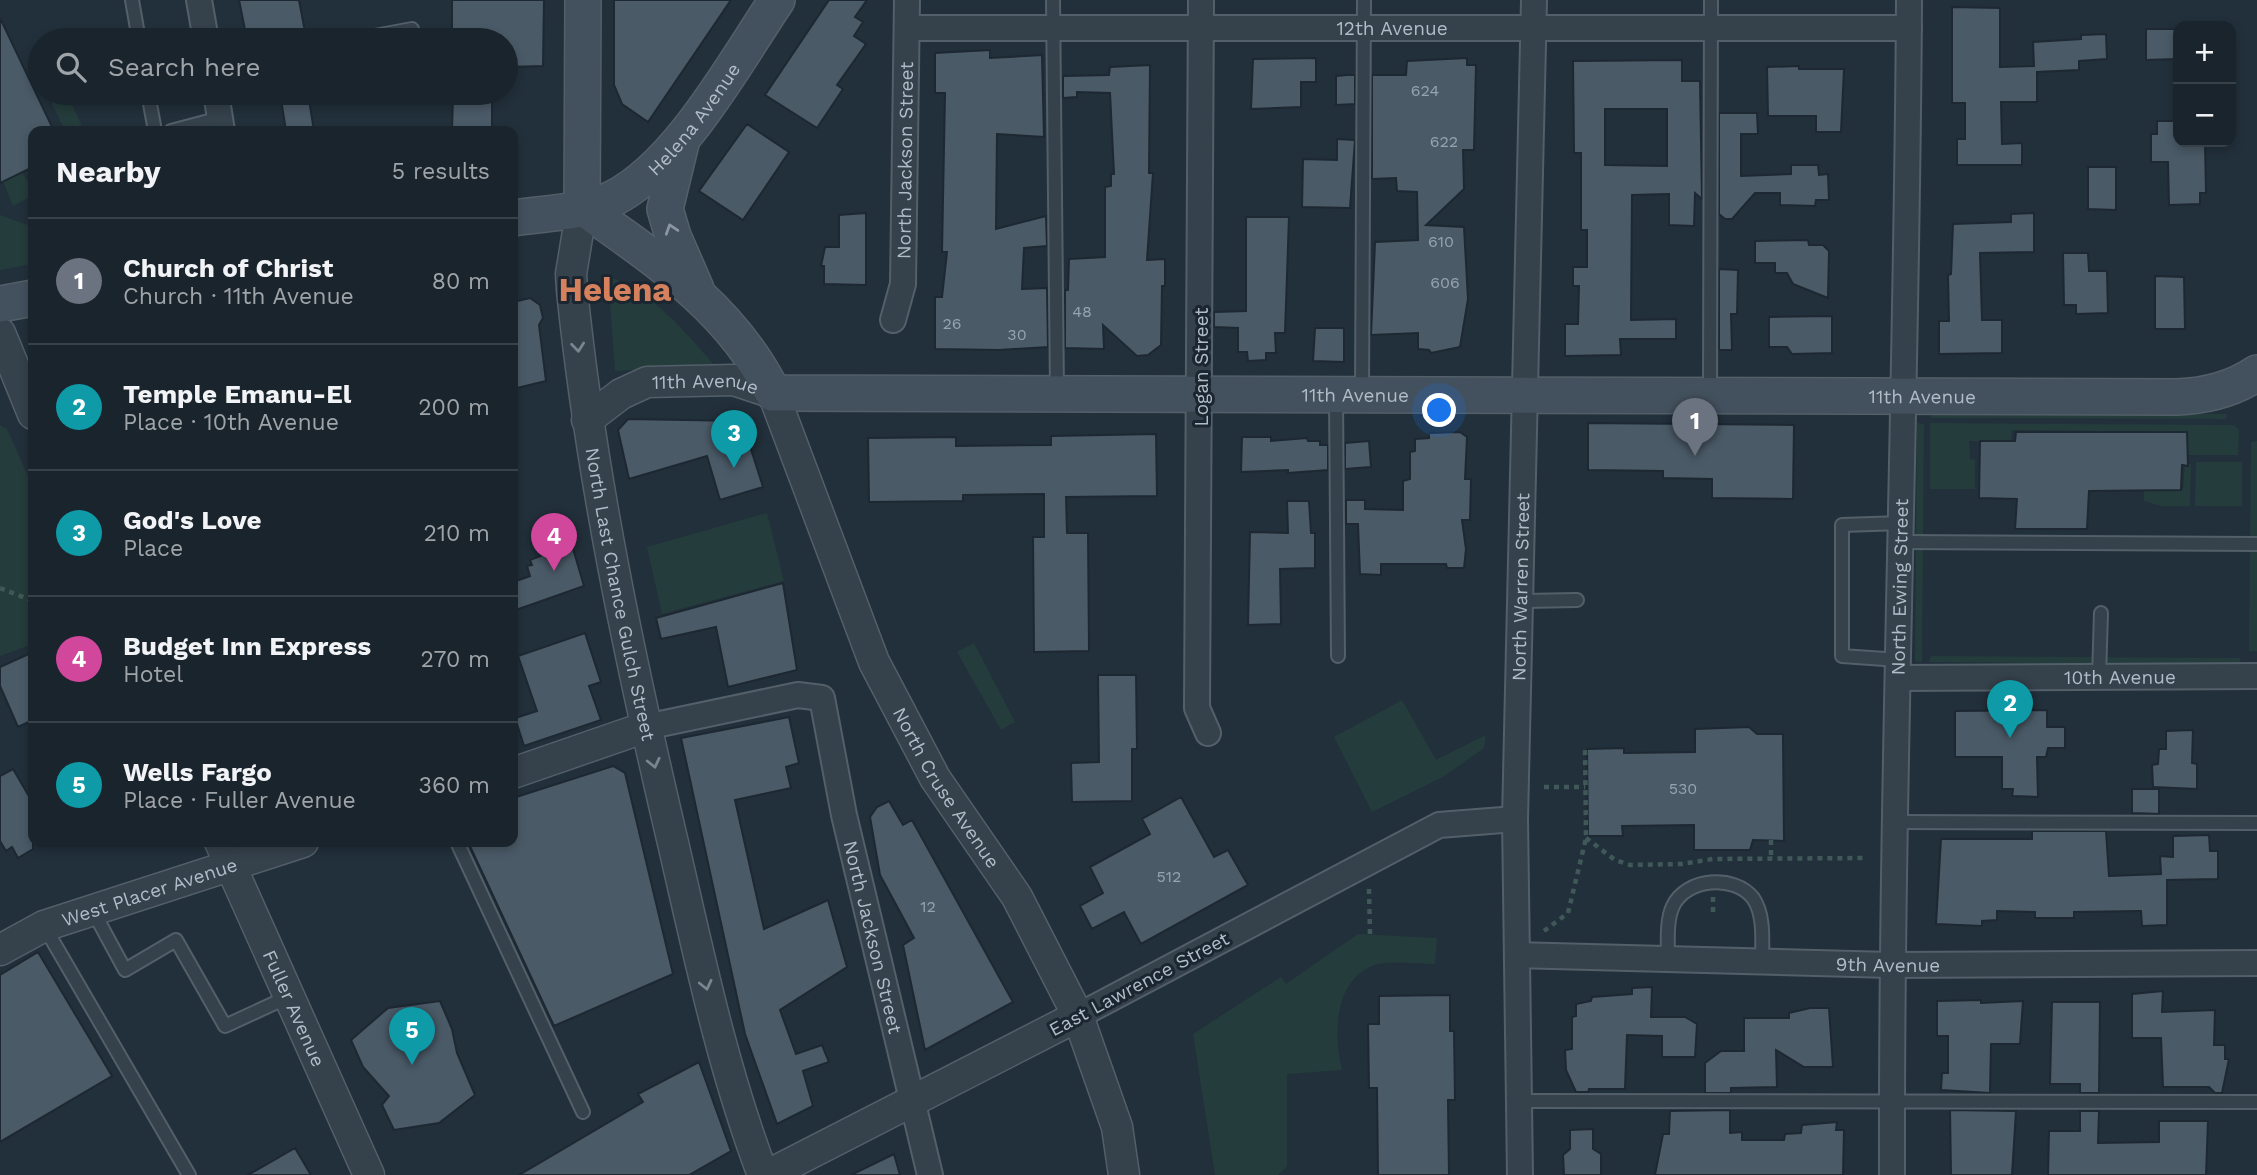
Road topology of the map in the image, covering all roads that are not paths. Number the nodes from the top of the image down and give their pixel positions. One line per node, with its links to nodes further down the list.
1 (132, 0): 17 (lane)
2 (200, 0): 18 (street)
3 (583, 0): 26 (main road, North Last Chance Gulch Street)
4 (777, 0): 25 (main road, Helena Avenue)
5 (907, 0): 19 (street, North Jackson Street)
6 (1053, 0): 12 (lane)
7 (1201, 0): 13 (street, Logan Street)
8 (1364, 0): 14 (lane)
9 (1534, 0): 15 (street, North Warren Street)
10 (1712, 0): 16 (lane)
11 (1909, 0): 20 (street, North Ewing Street)
12 (1053, 27): 13 (street, 12th Avenue); 19 (street, 12th Avenue); 35 (lane)
13 (1200, 27): 14 (street, 12th Avenue); 36 (street, Logan Street)
14 (1364, 27): 15 (street, 12th Avenue); 37 (lane)
15 (1534, 27): 16 (street, 12th Avenue); 38 (street, North Warren Street)
16 (1711, 27): 20 (street, 12th Avenue); 39 (lane)
17 (137, 28)
18 (204, 28)
19 (907, 28): 31 (street, North Jackson Street)
20 (1909, 28): 40 (street, North Ewing Street)
21 (150, 105): 24 (lane)
22 (218, 105): 23 (street)
23 (221, 124)
24 (154, 126)
25 (683, 138): 26 (main road, Helena Avenue); 28 (main road, one-way to 25)
26 (582, 207): 27 (main road, Helena Avenue); 28 (main road); 42 (street, North Last Chance Gulch Street, one-way to 42)
27 (518, 217)
28 (698, 292): 34 (main road)
29 (28, 300): 30 (main road)
30 (0, 304)
31 (893, 320)
32 (0, 333): 41 (street)
33 (2257, 373): 40 (main road, 11th Avenue)
34 (773, 393): 35 (main road, 11th Avenue); 42 (street, 11th Avenue); 70 (street, North Cruse Avenue)
35 (1057, 394): 36 (main road, 11th Avenue)
36 (1201, 395): 37 (main road, 11th Avenue); 53 (street, Logan Street)
37 (1349, 395): 38 (main road, 11th Avenue); 48 (lane)
38 (1524, 396): 39 (main road, 11th Avenue); 46 (street, North Warren Street)
39 (1710, 397): 40 (main road, 11th Avenue)
40 (1906, 397): 43 (street, North Ewing Street)
41 (28, 402)
42 (587, 420): 52 (street, North Last Chance Gulch Street)
43 (1902, 532): 44 (lane); 49 (street, North Ewing Street); 49 (lane)
44 (2257, 544)
45 (1577, 600): 46 (lane)
46 (1520, 601): 55 (street, North Warren Street)
47 (2101, 613): 51 (lane)
48 (1338, 656)
49 (1898, 669): 51 (street, 10th Avenue); 56 (street, North Ewing Street)
50 (2257, 676): 51 (street, 10th Avenue)
51 (2099, 677)
52 (646, 727): 54 (street); 73 (street, North Jackson Street); 78 (street, North Last Chance Gulch Street, one-way to 78)
53 (1208, 733)
54 (518, 771)
55 (1515, 819): 64 (street, North Warren Street); 70 (street, East Lawrence Street)
56 (1895, 822): 57 (lane); 68 (street, North Ewing Street)
57 (2257, 823)
58 (271, 847): 60 (street, West Placer Avenue)
59 (459, 847): 75 (lane)
60 (226, 854): 61 (street, West Placer Avenue); 69 (street, Fuller Avenue)
61 (92, 911): 62 (street, West Placer Avenue); 69 (lane)
62 (44, 926): 63 (street, West Placer Avenue); 76 (lane)
63 (0, 950)
64 (1519, 955): 65 (street, 9th Avenue); 71 (street, North Warren Street)
65 (1668, 960): 66 (street, 9th Avenue); 66 (lane)
66 (1762, 962): 68 (street, 9th Avenue)
67 (2257, 962): 68 (street, 9th Avenue)
68 (1891, 965): 74 (street, North Ewing Street)
69 (290, 996): 77 (street, Fuller Avenue)
70 (1078, 1016): 73 (street, East Lawrence Street); 81 (street, North Cruse Avenue)
71 (1520, 1101): 74 (lane); 82 (street, North Warren Street)
72 (2257, 1102): 74 (lane)
73 (912, 1103): 79 (street, East Lawrence Street); 80 (street, North Jackson Street)
74 (1892, 1103): 83 (street, North Ewing Street)
75 (583, 1112)
76 (189, 1175)
77 (369, 1175)
78 (763, 1175)
79 (768, 1175)
80 (930, 1175)
81 (1124, 1175)
82 (1520, 1175)
83 (1892, 1175)

